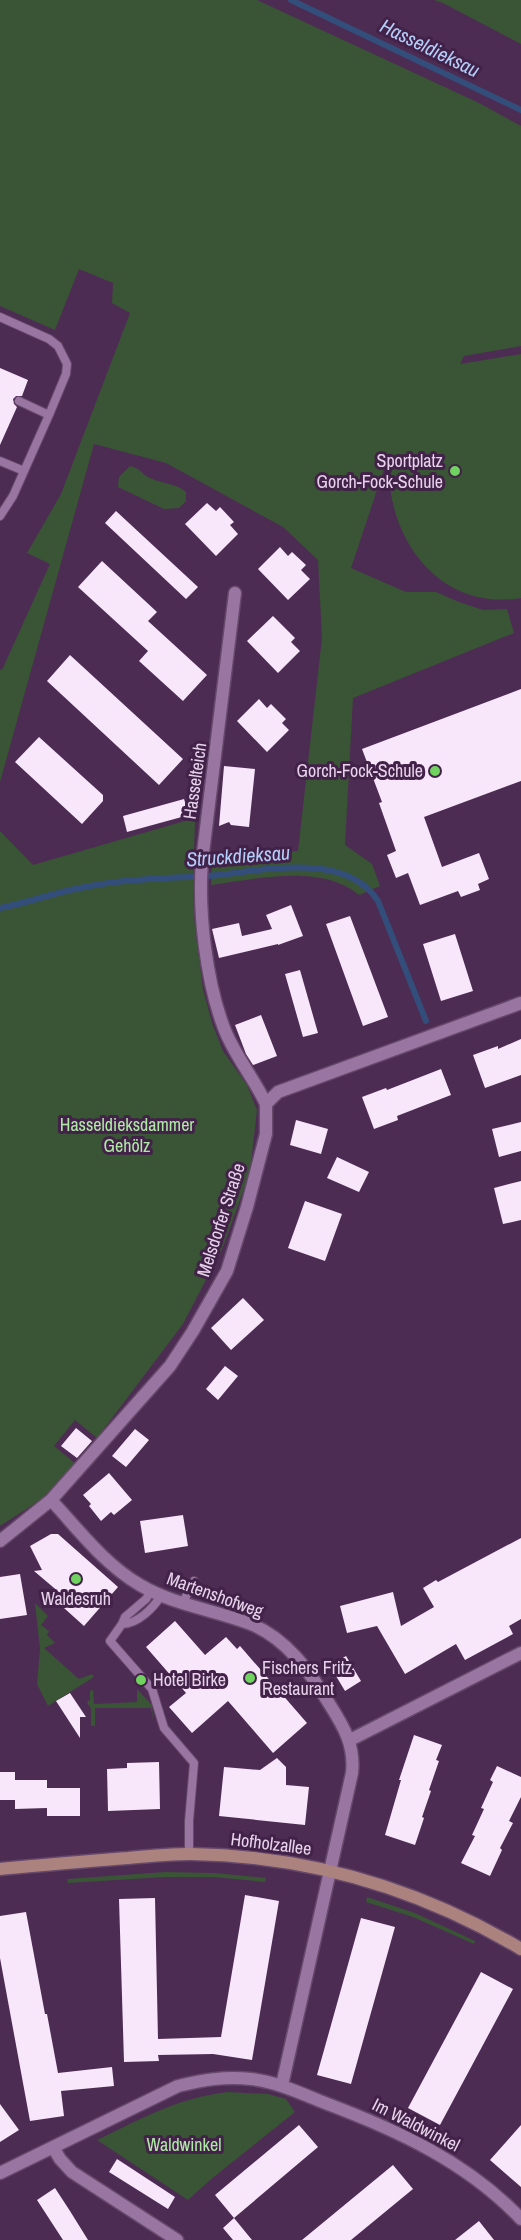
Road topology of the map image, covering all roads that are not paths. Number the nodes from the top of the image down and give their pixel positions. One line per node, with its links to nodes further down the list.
1 (0, 317): 3 (lane)
2 (19, 401): 3 (lane)
3 (49, 415): 5 (lane)
4 (0, 461): 5 (lane)
5 (24, 471): 6 (lane)
6 (0, 516)
7 (235, 593): 9 (street, Hasselteich)
8 (521, 1003): 9 (street)
9 (266, 1104): 10 (street, Melsdorfer Straße)
10 (51, 1500): 11 (street, Melsdorfer Straße); 13 (street, Martenshofweg)
11 (0, 1541)
12 (194, 1581): 14 (lane)
13 (156, 1593): 14 (street, Martenshofweg); 17 (lane)
14 (182, 1604): 16 (street, Martenshofweg)
15 (521, 1653): 16 (street)
16 (350, 1740): 19 (street, Martenshofweg)
17 (189, 1854): 18 (street, Hofholzallee); 19 (street, Hofholzallee)
18 (0, 1869)
19 (329, 1870): 20 (street, Hofholzallee); 21 (street)
20 (521, 1949)
21 (282, 2085): 22 (street, Im Waldwinkel); 24 (street, Im Waldwinkel)
22 (53, 2147): 23 (street, Im Waldwinkel); 25 (street)
23 (0, 2173)
24 (521, 2219)
25 (177, 2240)

